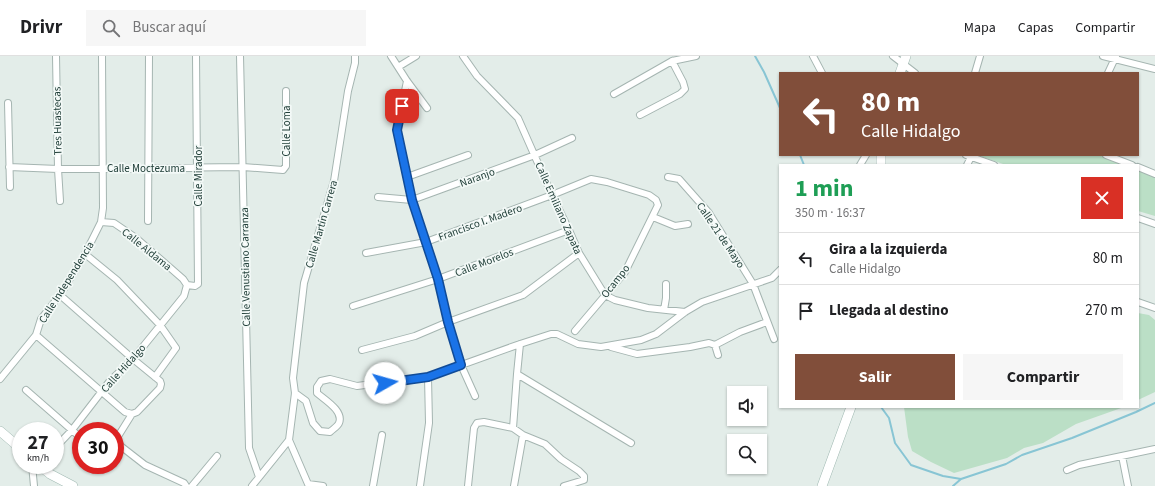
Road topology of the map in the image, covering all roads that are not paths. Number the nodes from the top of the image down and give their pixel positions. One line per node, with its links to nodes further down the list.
1 (56, 56): 43 (street, Tres Huastecas)
2 (102, 56): 40 (street)
3 (149, 56): 41 (street)
4 (196, 56): 42 (street, Calle Mirador)
5 (240, 56): 37 (street, Calle Venustiano Carranza)
6 (355, 56): 96 (street, Calle Martín Carrera)
7 (391, 56): 18 (street)
8 (416, 56): 18 (street)
9 (463, 56): 32 (street, Calle Emiliano Zapata)
10 (696, 56): 16 (street)
11 (813, 56): 20 (street)
12 (893, 56): 17 (street)
13 (980, 56): 22 (street)
14 (1103, 56): 15 (street)
15 (1115, 58): 19 (street); 23 (street)
16 (672, 61): 26 (street); 29 (street)
17 (903, 64): 21 (street)
18 (398, 67): 24 (street)
19 (1155, 69)
20 (821, 72)
21 (914, 72)
22 (975, 72)
23 (1108, 72)
24 (407, 82): 28 (street); 46 (street)
25 (286, 91): 44 (street, Calle Loma)
26 (614, 94)
27 (8, 103): 39 (street)
28 (427, 108)
29 (640, 115)
30 (572, 138): 32 (street, Naranjo)
31 (468, 155): 46 (street)
32 (535, 155): 49 (street, Calle Emiliano Zapata); 51 (street, Naranjo)
33 (968, 156): 35 (street)
34 (1109, 156): 36 (street)
35 (991, 164)
36 (1129, 164)
37 (243, 167): 42 (street, Calle Moctezuma); 44 (street, Calle Moctezuma); 116 (street, Calle Venustiano Carranza)
38 (1139, 167): 45 (street)
39 (9, 168): 43 (street, Tres Huastecas); 48 (street)
40 (102, 168): 41 (street, Calle Moctezuma); 43 (street, Calle Moctezuma); 57 (street)
41 (149, 168): 42 (street, Calle Moctezuma); 56 (street)
42 (198, 168): 69 (street, Calle Mirador)
43 (58, 169): 52 (street)
44 (283, 170)
45 (1155, 174)
46 (408, 176): 51 (street)
47 (668, 177): 68 (street, Calle 21 de Mayo)
48 (10, 187)
49 (552, 195): 53 (street, Francisco I. Madero); 60 (street, Calle Emiliano Zapata); 61 (street, Francisco I. Madero)
50 (378, 197): 51 (street, Naranjo)
51 (412, 200): 61 (street)
52 (60, 201)
53 (658, 205): 54 (street, Ocampo)
54 (653, 217): 58 (street); 71 (street, Ocampo)
55 (1139, 218): 59 (street)
56 (148, 221)
57 (101, 222): 64 (street, Calle Independencia); 69 (street, Calle Aldama)
58 (688, 224)
59 (1155, 224)
60 (569, 230): 63 (street, Calle Emiliano Zapata); 66 (street, Calle Morelos)
61 (426, 242): 62 (street, Francisco I. Madero); 66 (street)
62 (366, 253)
63 (579, 253): 71 (street, Calle Emiliano Zapata); 77 (street)
64 (85, 254): 70 (street, Calle Independencia); 79 (street)
65 (779, 271): 68 (street)
66 (438, 279): 73 (street, Calle Morelos); 77 (street)
67 (666, 284): 75 (street)
68 (753, 284): 76 (street); 78 (street, Calle 21 de Mayo)
69 (187, 285): 79 (street, Calle Hidalgo)
70 (60, 295): 81 (street, Calle Independencia); 88 (street)
71 (605, 295): 75 (street); 80 (street, Ocampo)
72 (1139, 302): 74 (street)
73 (353, 306)
74 (1155, 308)
75 (664, 310): 76 (street)
76 (685, 312): 85 (street)
77 (448, 322): 86 (street); 89 (street)
78 (767, 322): 82 (street, Calle 21 de Mayo); 84 (street)
79 (160, 325): 88 (street, Calle Hidalgo); 91 (street)
80 (575, 331)
81 (36, 335): 93 (street, Calle Independencia); 95 (street)
82 (774, 340)
83 (520, 344): 85 (street); 89 (street); 90 (street)
84 (715, 345): 85 (street); 87 (street)
85 (609, 346)
86 (362, 350)
87 (718, 355)
88 (133, 359): 91 (street); 95 (street, Calle Hidalgo)
89 (461, 365): 92 (street); 97 (street)
90 (517, 374): 101 (street); 109 (street)
91 (155, 377): 99 (street)
92 (428, 377): 96 (street); 124 (street)
93 (0, 379)
94 (26, 390): 102 (street)
95 (102, 392): 99 (street); 100 (street, Calle Hidalgo)
96 (295, 393): 107 (street, Calle Martín Carrera)
97 (474, 396)
98 (852, 408): 128 (main road)
99 (132, 414): 119 (street)
100 (78, 422)
101 (513, 428): 105 (street); 125 (street)
102 (72, 430): 106 (street, Calle Hidalgo)
103 (0, 431): 108 (main road)
104 (382, 435): 123 (street)
105 (523, 435): 126 (street); 127 (street)
106 (64, 438)
107 (289, 440): 116 (street); 122 (street)
108 (12, 441)
109 (631, 443)
110 (1155, 449): 112 (street)
111 (217, 456): 120 (street)
112 (1122, 456): 113 (street); 129 (street)
113 (1067, 470)
114 (33, 474): 117 (street)
115 (50, 474): 118 (main road)
116 (259, 477): 121 (street)
117 (34, 486)
118 (73, 486)
119 (186, 486)
120 (192, 486)
121 (252, 486)
122 (323, 486)
123 (373, 486)
124 (420, 486)
125 (468, 486)
126 (514, 486)
127 (564, 486)
128 (822, 486)
129 (1128, 486)

